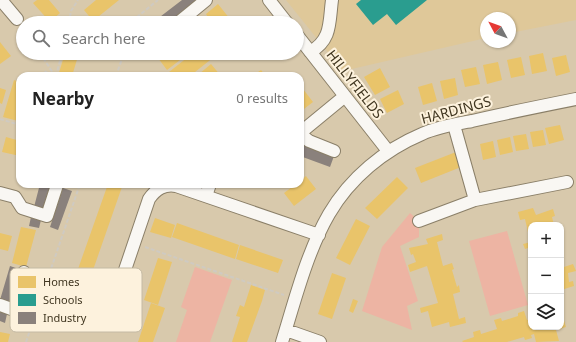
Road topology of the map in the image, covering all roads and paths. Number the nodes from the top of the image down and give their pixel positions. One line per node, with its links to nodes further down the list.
1 (1, 0): 11 (street)
2 (78, 0): 7 (path)
3 (158, 0): 8 (path)
4 (206, 0): 9 (street)
5 (269, 0): 10 (street)
6 (332, 0): 13 (street)
7 (70, 16)
8 (138, 16)
9 (187, 16)
10 (282, 16)
11 (16, 18)
12 (304, 44): 13 (street, HILLYFIELDS)
13 (310, 52): 20 (street, HILLYFIELDS)
14 (45, 60): 17 (path)
15 (60, 60): 18 (path)
16 (122, 60): 19 (path)
17 (52, 72)
18 (56, 72)
19 (117, 72)
20 (345, 96): 25 (street); 28 (street, HILLYFIELDS)
21 (576, 99): 24 (street, HARDINGS)
22 (0, 119): 23 (path)
23 (16, 124)
24 (454, 125): 28 (street, HARDINGS); 37 (street)
25 (304, 130)
26 (304, 137): 27 (street)
27 (334, 151)
28 (388, 151): 39 (street, HARDINGS)
29 (567, 182): 37 (street)
30 (56, 188): 35 (street)
31 (79, 188): 41 (path)
32 (161, 188): 40 (street)
33 (184, 188): 36 (street)
34 (209, 188): 36 (street)
35 (0, 193)
36 (206, 196): 39 (street)
37 (475, 200): 38 (street)
38 (419, 221)
39 (319, 235): 43 (street, HARDINGS)
40 (134, 244): 42 (street); 43 (path)
41 (51, 268)
42 (126, 268)
43 (295, 299): 46 (street, HARDINGS)
44 (0, 305): 45 (street)
45 (10, 309)
46 (286, 330): 49 (street, HARDINGS); 50 (street)
47 (29, 332): 48 (path)
48 (26, 342)
49 (282, 342)
50 (320, 342)

